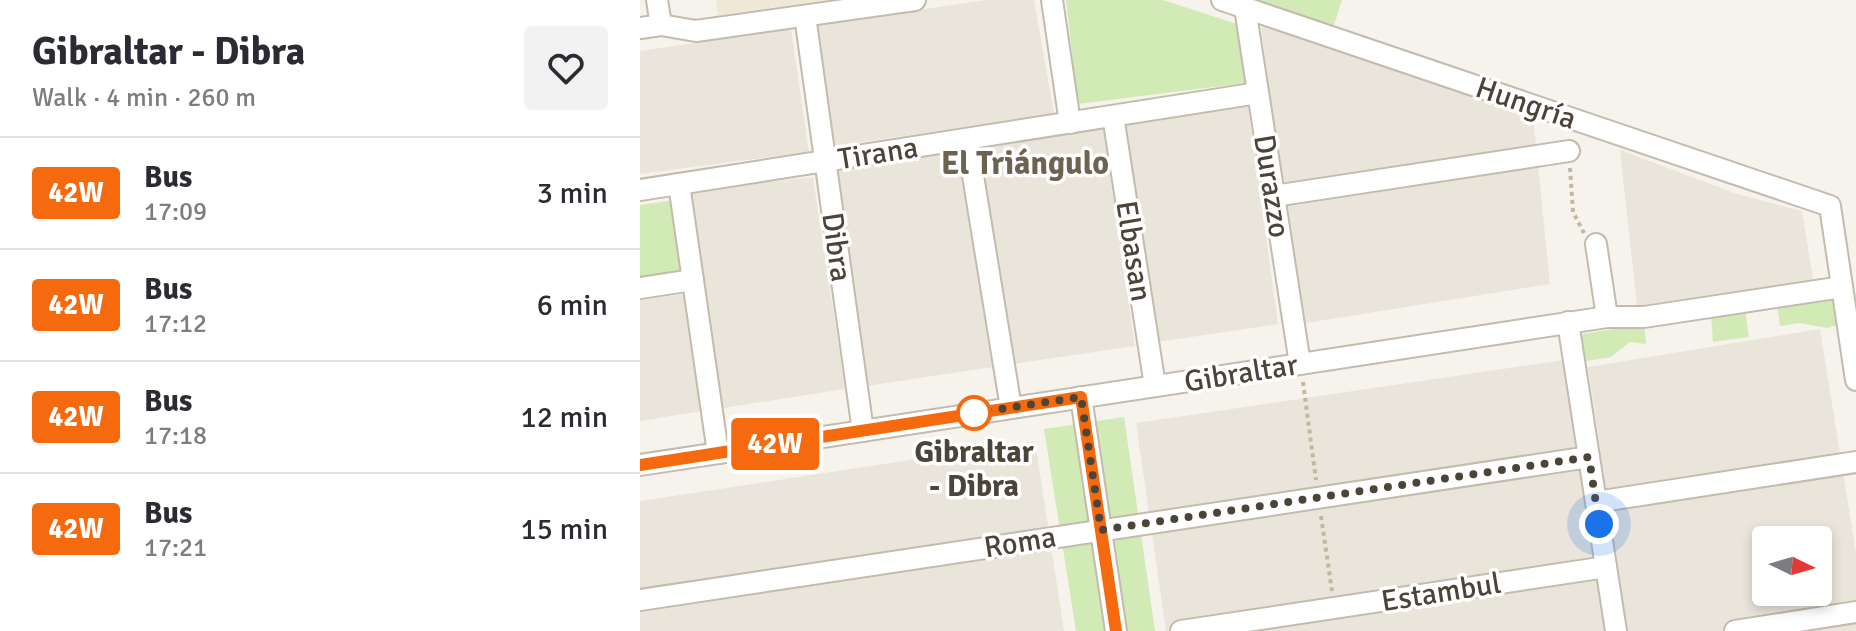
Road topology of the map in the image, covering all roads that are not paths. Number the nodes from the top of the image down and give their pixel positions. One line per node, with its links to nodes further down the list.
1 (657, 0): 7 (street)
2 (1052, 0): 10 (street)
3 (1222, 0): 5 (street, Hungría)
4 (902, 1): 6 (street)
5 (1245, 8): 8 (street, Durazzo); 18 (street, Hungría)
6 (805, 16): 7 (street); 13 (street, Dibra)
7 (650, 27)
8 (1258, 93): 9 (street, Tirana); 16 (street, Durazzo)
9 (1113, 116): 10 (street, Tirana); 25 (street, Elbasan)
10 (1070, 123): 11 (street, Tirana)
11 (967, 139): 13 (street, Tirana); 27 (street)
12 (1569, 151): 16 (street)
13 (825, 161): 14 (street, Tirana); 28 (street, Dibra)
14 (679, 184): 15 (street, Tirana); 19 (street)
15 (640, 190)
16 (1274, 196): 23 (street, Durazzo)
17 (1596, 244): 21 (street)
18 (1846, 279): 21 (street, Gibraltar); 24 (street)
19 (693, 280): 20 (street); 29 (street)
20 (640, 288)
21 (1607, 317): 22 (street, Gibraltar)
22 (1568, 322): 23 (street, Gibraltar); 30 (street)
23 (1300, 364): 25 (street, Gibraltar)
24 (1856, 380)
25 (1155, 386): 26 (street, Gibraltar)
26 (1081, 397): 27 (street, Gibraltar); 34 (street)
27 (1011, 408): 28 (street, Gibraltar)
28 (863, 431): 29 (street, Gibraltar)
29 (718, 453): 32 (street, Gibraltar)
30 (1589, 457): 33 (street); 34 (street, Roma)
31 (1856, 462): 33 (street)
32 (640, 465)
33 (1596, 502): 35 (street)
34 (1101, 530): 36 (street, Roma); 38 (street)
35 (1606, 567): 39 (street, Estambul); 40 (street)
36 (640, 600)
37 (1856, 612): 41 (street)
38 (1116, 631)
39 (1181, 631)
40 (1616, 631)
41 (1735, 631)

